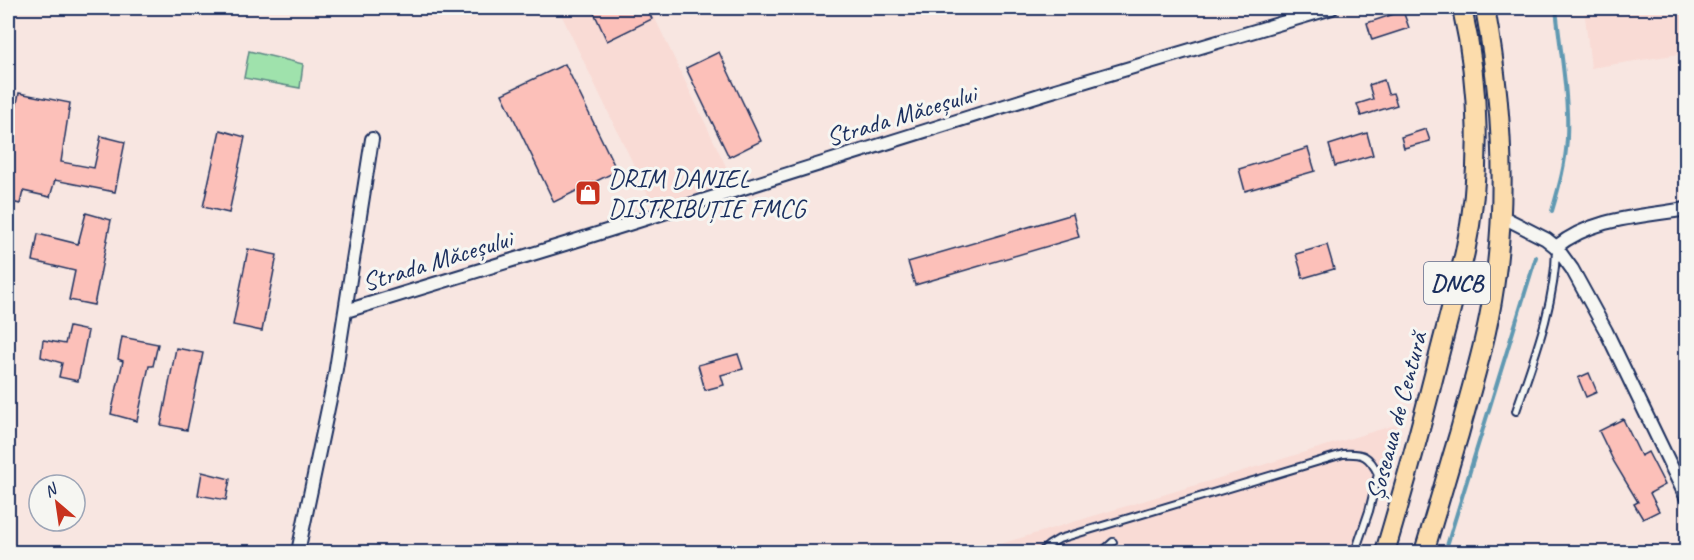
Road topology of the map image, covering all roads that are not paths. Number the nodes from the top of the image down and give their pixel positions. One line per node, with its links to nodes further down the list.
1 (1332, 8): 8 (street, Strada Măceșului)
2 (1462, 8): 16 (main road, Șoseaua de Centură / DNCB)
3 (1485, 8): 6 (main road, DNCB)
4 (372, 139): 8 (street)
5 (1686, 209): 7 (street)
6 (1501, 216): 7 (street); 17 (main road, DNCB)
7 (1556, 247): 9 (lane); 10 (street)
8 (346, 311): 12 (street)
9 (1516, 411)
10 (1686, 497)
11 (1113, 542): 14 (lane)
12 (298, 552)
13 (1041, 552): 15 (lane)
14 (1102, 552)
15 (1355, 552)
16 (1385, 552)
17 (1424, 552)

